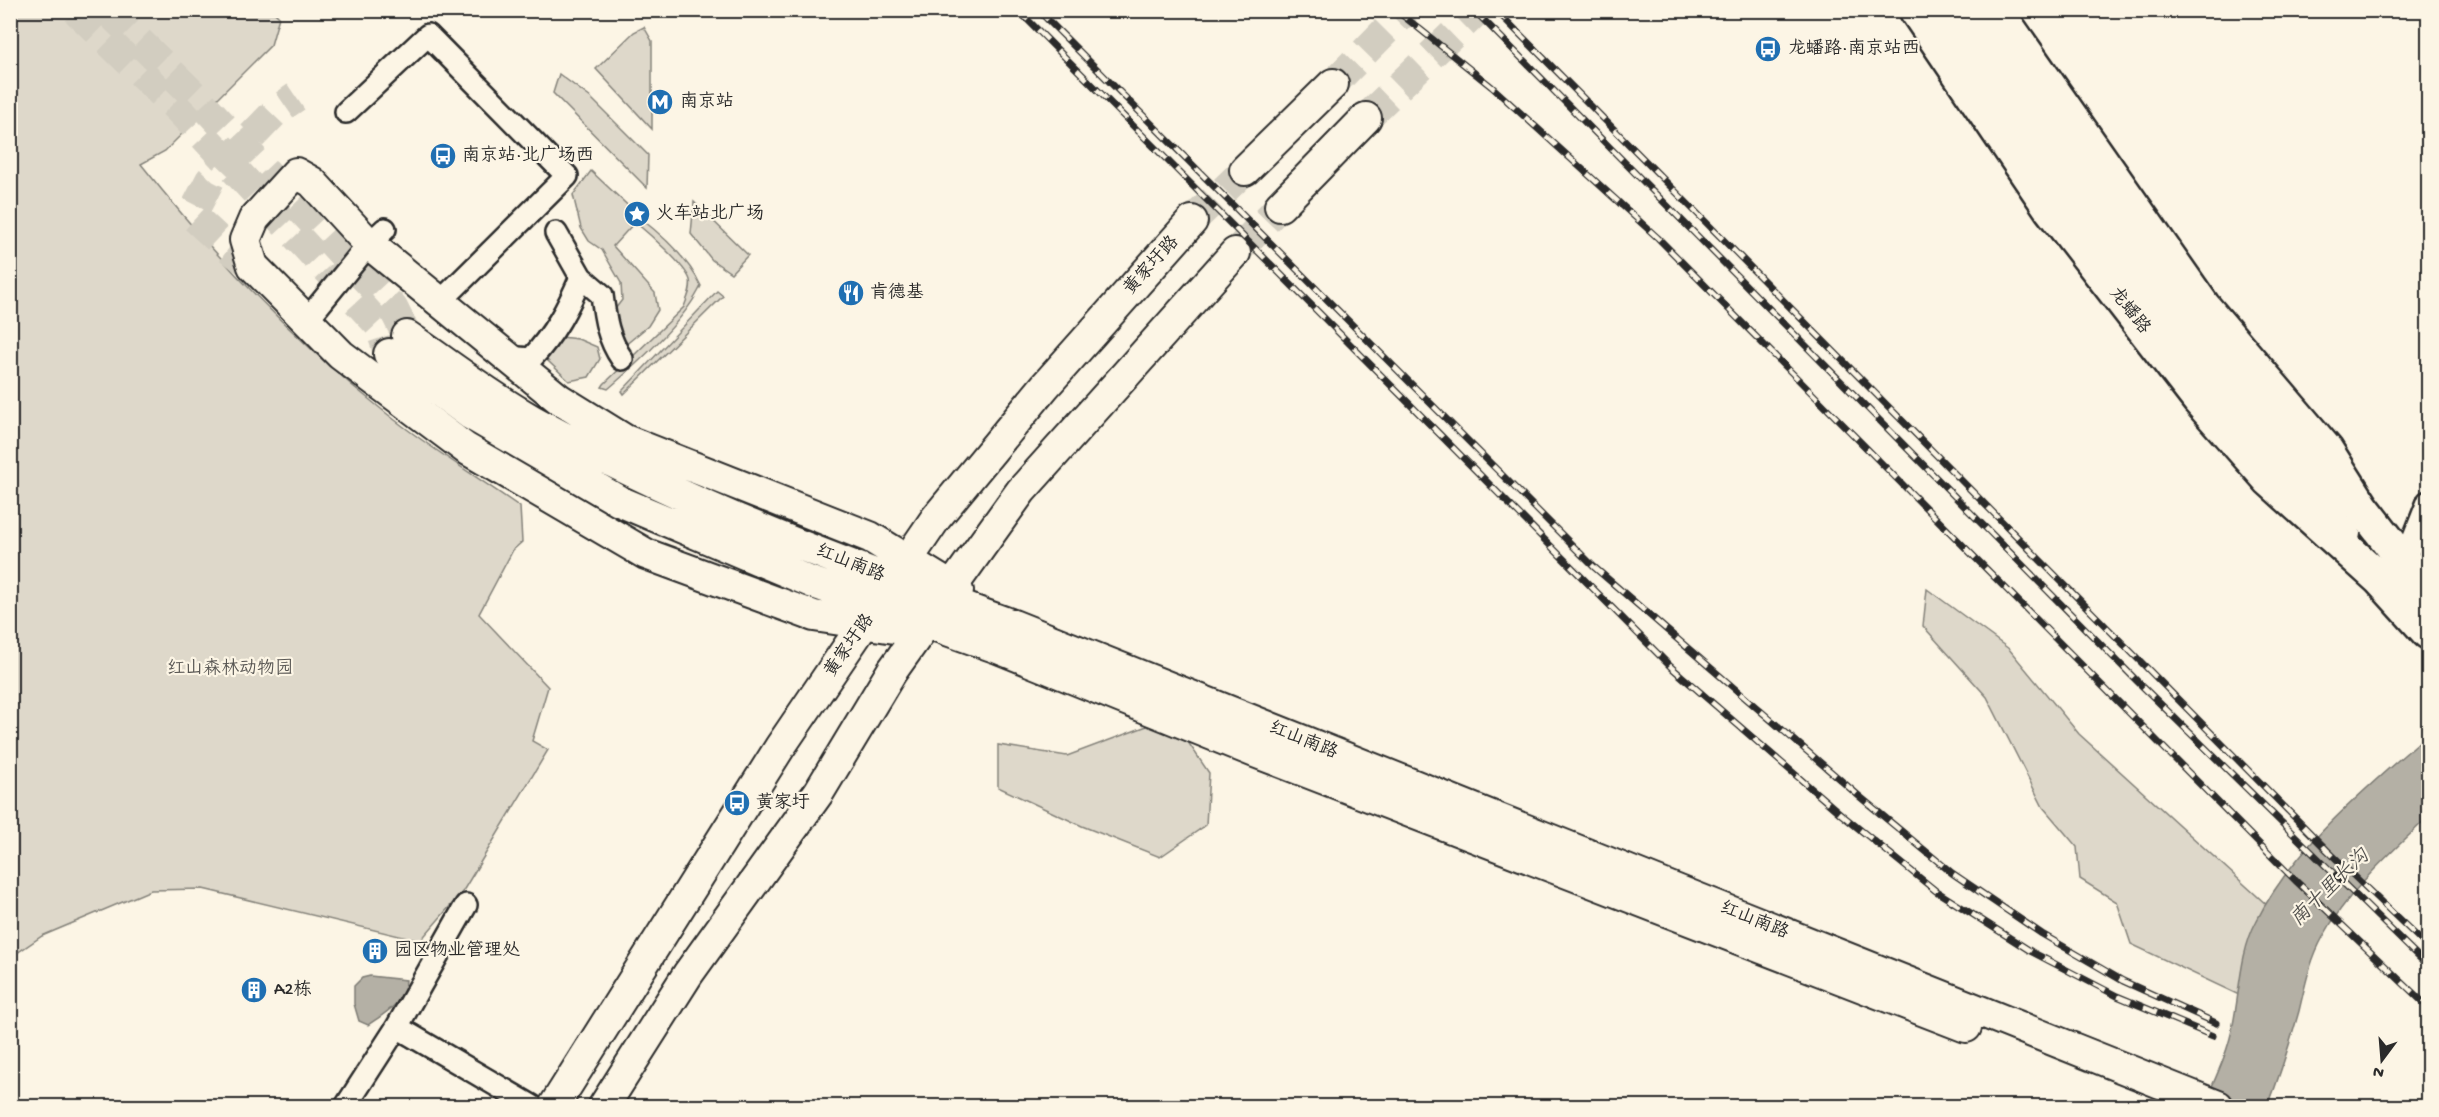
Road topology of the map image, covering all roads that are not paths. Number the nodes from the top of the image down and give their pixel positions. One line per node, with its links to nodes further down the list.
1 (1916, 10): 21 (main road, 龙蟠路)
2 (1938, 10): 21 (street, 龙蟠路)
3 (1970, 10): 21 (street, 龙蟠路)
4 (1996, 10): 21 (main road, 龙蟠路)
5 (1333, 84): 8 (street)
6 (346, 112): 15 (street)
7 (1366, 118): 9 (street)
8 (1245, 170)
9 (1280, 206)
10 (1192, 221): 23 (street, 黄家圩路)
11 (556, 233): 14 (street)
12 (377, 236): 15 (street); 16 (street); 16 (street)
13 (1235, 253): 24 (street)
14 (581, 277): 18 (street); 19 (street)
15 (439, 303): 18 (street)
16 (306, 321): 23 (street)
17 (398, 345): 23 (street, 红山南路)
18 (505, 357): 23 (street)
19 (622, 359)
20 (2428, 502): 21 (street)
21 (2394, 566): 22 (main road, 龙蟠路); 25 (main road, 龙蟠路)
22 (2428, 592)
23 (887, 593): 24 (street, 红山南路); 24 (street); 31 (street, 黄家圩路)
24 (936, 611): 28 (street, 红山南路); 28 (street, 红山南路); 32 (street)
25 (2428, 632)
26 (466, 905): 27 (street)
27 (397, 1027): 29 (street); 30 (street)
28 (2178, 1100): 33 (street, 红山南路)
29 (346, 1107)
30 (532, 1107)
31 (554, 1107)
32 (604, 1107)
33 (2218, 1107)

